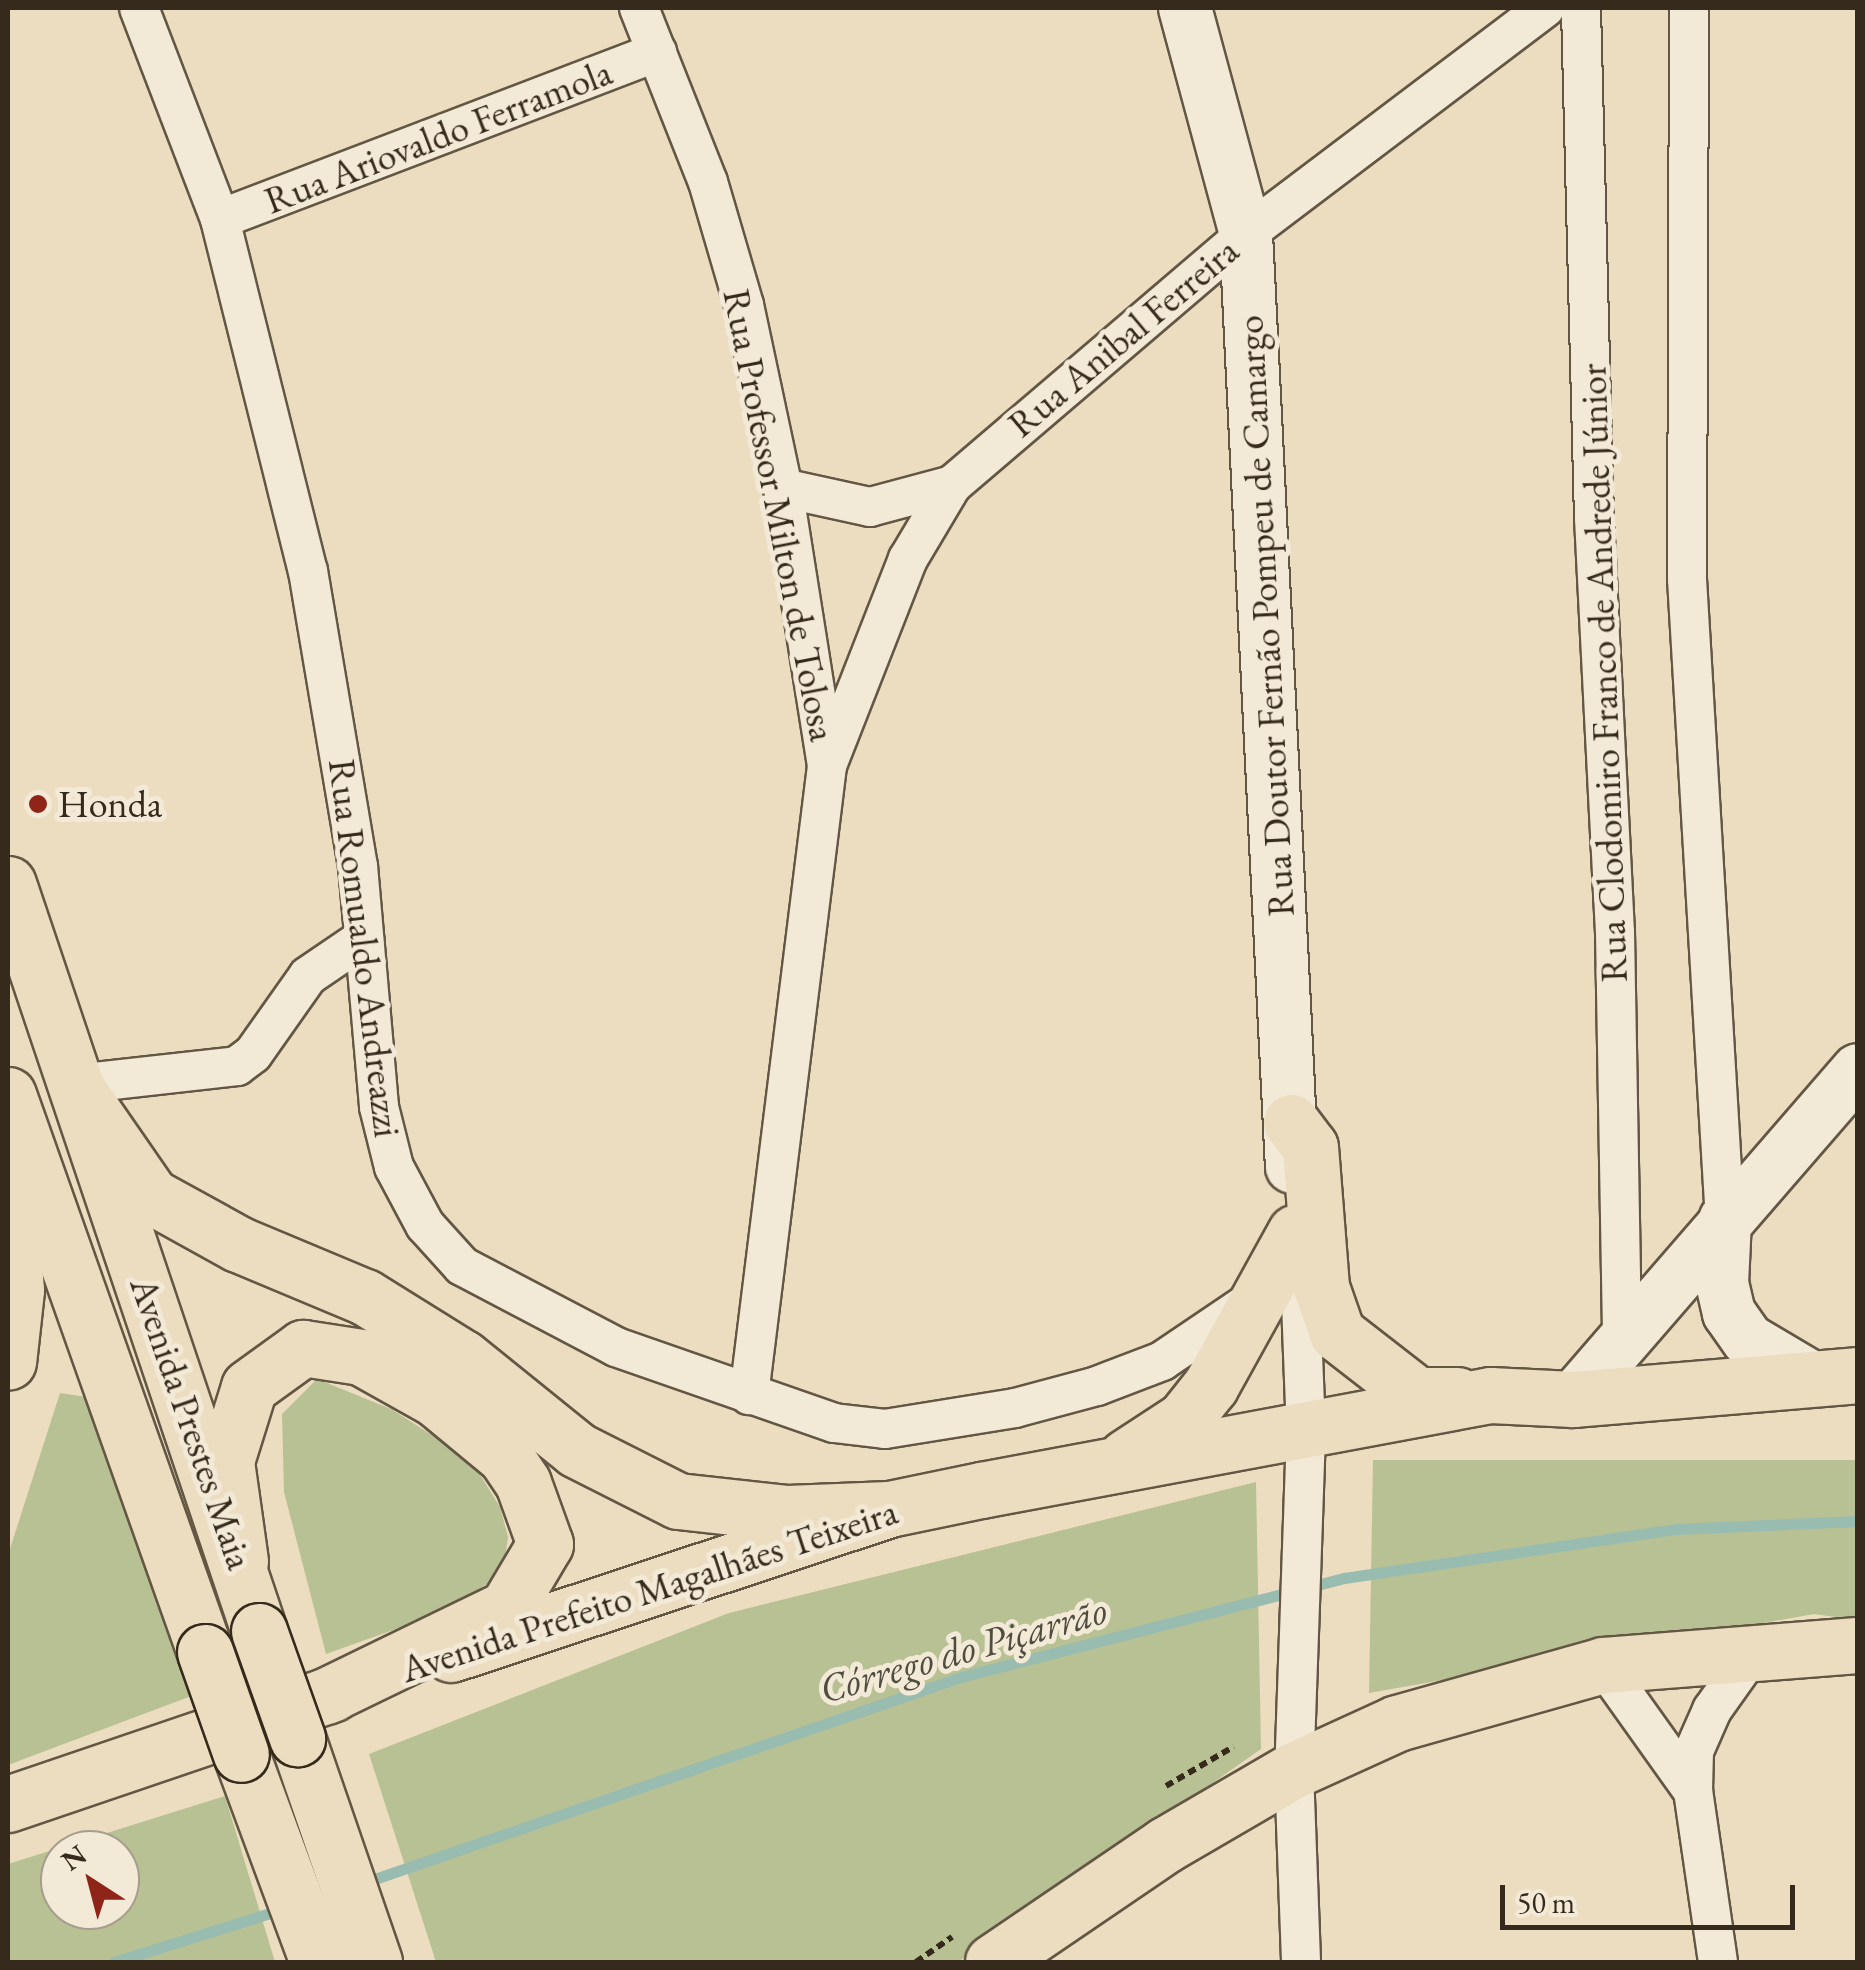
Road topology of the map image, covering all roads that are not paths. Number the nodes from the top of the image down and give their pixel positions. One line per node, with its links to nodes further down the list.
1 (139, 8): 8 (street, Rua Romualdo Andreazzi)
2 (639, 8): 7 (street, Rua Professor Milton de Tolosa)
3 (1184, 8): 9 (street, Rua Doutor Fernão Pompeu de Camargo)
4 (1545, 8): 9 (street, Rua Anibal Ferreira)
5 (1581, 8): 23 (street, Rua Clodomiro Franco de Andrede Júnior)
6 (1689, 8): 20 (street)
7 (657, 52): 8 (street, Rua Ariovaldo Ferramola); 11 (street, Rua Professor Milton de Tolosa)
8 (220, 219): 14 (street, Rua Romualdo Andreazzi)
9 (1246, 234): 10 (street, Rua Anibal Ferreira); 18 (street, Rua Doutor Fernão Pompeu de Camargo)
10 (952, 485): 11 (street); 12 (street, Rua Anibal Ferreira)
11 (783, 488): 12 (street, Rua Professor Milton de Tolosa)
12 (827, 766): 26 (street, Rua Professor Milton de Tolosa)
13 (8, 884): 16 (main road, Avenida Prestes Maia)
14 (364, 938): 16 (street); 26 (street, Rua Romualdo Andreazzi)
15 (1858, 1070): 20 (street)
16 (78, 1088): 31 (main road); 32 (main road, Avenida Prestes Maia)
17 (8, 1095): 41 (main road, Avenida Prestes Maia, bridge)
18 (1291, 1122): 21 (street, Rua Doutor Fernão Pompeu de Camargo); 27 (main road)
19 (8, 1182): 24 (main road)
20 (1724, 1220): 23 (street); 25 (street)
21 (1295, 1233): 22 (main road); 29 (street)
22 (1264, 1289): 26 (street, Rua Romualdo Andreazzi); 30 (main road)
23 (1622, 1338): 28 (street)
24 (8, 1362)
25 (1833, 1376): 28 (main road)
26 (749, 1394)
27 (1490, 1395): 28 (main road); 29 (main road, Avenida Prefeito Magalhães Teixeira)
28 (1573, 1399)
29 (1306, 1433): 30 (main road, Avenida Prefeito Magalhães Teixeira); 37 (street)
30 (1102, 1469): 31 (main road, Avenida Prefeito Magalhães Teixeira)
31 (889, 1509): 36 (main road, Avenida Prefeito Magalhães Teixeira)
32 (240, 1561): 36 (main road, Avenida Prestes Maia, bridge); 36 (main road)
33 (1853, 1646): 34 (main road)
34 (1756, 1648): 35 (main road); 38 (street)
35 (1603, 1664): 37 (main road); 38 (street)
36 (311, 1717): 39 (main road, Avenida Prefeito Magalhães Teixeira); 42 (main road, Avenida Prestes Maia)
37 (1294, 1770): 40 (main road); 45 (street)
38 (1693, 1791): 46 (street)
39 (8, 1804)
40 (1080, 1898): 43 (main road); 44 (street)
41 (318, 1962)
42 (374, 1962)
43 (993, 1962)
44 (1041, 1962)
45 (1301, 1962)
46 (1718, 1962)

